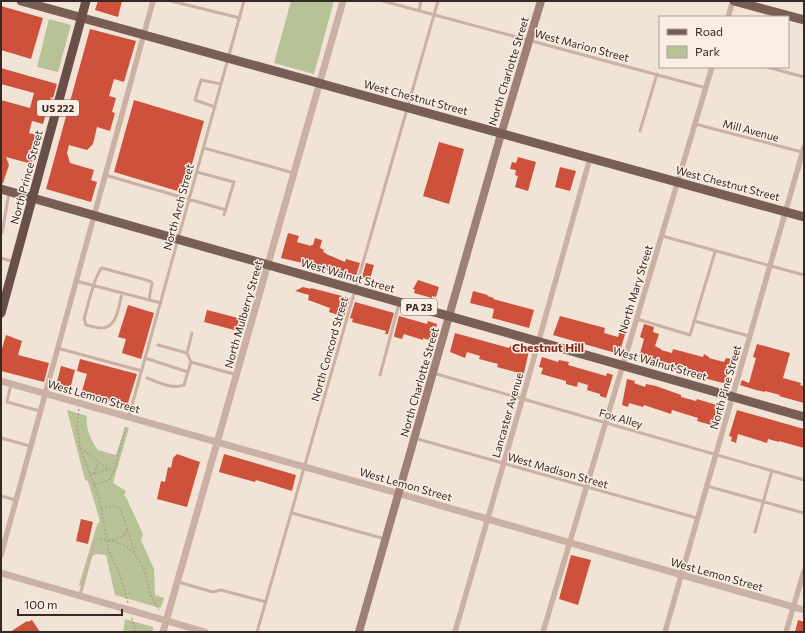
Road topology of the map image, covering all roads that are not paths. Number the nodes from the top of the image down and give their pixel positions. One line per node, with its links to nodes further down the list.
1 (21, 1): 17 (main road, West Chestnut Street)
2 (86, 1): 17 (highway, North Prince Street / US 222)
3 (153, 1): 20 (street)
4 (171, 1): 18 (lane)
5 (244, 1): 18 (lane, North Arch Street)
6 (343, 1): 27 (street, North Mulberry Street)
7 (383, 1): 13 (lane, West Marion Street)
8 (404, 1): 13 (lane)
9 (421, 1): 14 (lane)
10 (438, 1): 15 (lane, North Concord Street)
11 (541, 1): 21 (main road, North Charlotte Street)
12 (734, 1): 16 (street); 19 (main road)
13 (403, 6): 14 (lane, West Marion Street)
14 (419, 10): 15 (lane, West Marion Street)
15 (434, 14): 21 (lane, West Marion Street); 31 (lane, North Concord Street)
16 (728, 16)
17 (82, 18): 20 (main road, West Chestnut Street); 43 (highway, North Prince Street / US 222)
18 (240, 18): 22 (lane, North Arch Street)
19 (804, 20)
20 (144, 35): 22 (main road, West Chestnut Street); 40 (street)
21 (529, 40): 25 (lane, West Marion Street); 34 (main road, North Charlotte Street)
22 (228, 58): 27 (main road, West Chestnut Street); 28 (lane, North Arch Street)
23 (712, 68): 29 (street, North Mary Street)
24 (771, 68): 26 (lane)
25 (657, 74): 29 (lane, West Marion Street); 33 (lane)
26 (804, 77)
27 (320, 83): 31 (main road, West Chestnut Street); 39 (street, North Mulberry Street)
28 (221, 84): 30 (lane, North Arch Street); 30 (lane)
29 (706, 88): 32 (street, North Mary Street)
30 (215, 107): 35 (lane, North Arch Street)
31 (408, 108): 34 (main road, West Chestnut Street); 61 (lane, North Concord Street)
32 (695, 124): 36 (lane, Mill Avenue); 41 (street, North Mary Street)
33 (640, 131)
34 (501, 134): 37 (main road, West Chestnut Street); 67 (main road, North Charlotte Street)
35 (204, 148): 38 (lane, North Arch Street); 39 (lane)
36 (804, 151): 46 (street, North Pine Street)
37 (590, 158): 41 (main road, West Chestnut Street); 72 (street, Lancaster Avenue)
38 (197, 172): 44 (lane, North Arch Street); 45 (lane)
39 (294, 173): 56 (street, North Mulberry Street)
40 (105, 175): 44 (lane); 47 (street)
41 (678, 182): 46 (main road, West Chestnut Street); 51 (street, North Mary Street)
42 (5, 190): 43 (main road, West Walnut Street / PA 23); 50 (lane)
43 (33, 198): 47 (main road, West Walnut Street / PA 23); 55 (highway, North Prince Street / US 222)
44 (190, 199): 45 (lane); 52 (lane, North Arch Street)
45 (226, 210): 48 (lane)
46 (785, 212): 49 (main road, West Chestnut Street); 57 (street, North Pine Street)
47 (94, 215): 52 (main road, West Walnut Street / PA 23); 59 (street)
48 (224, 215)
49 (804, 217)
50 (1, 233)
51 (662, 236): 53 (lane); 68 (street, North Mary Street)
52 (179, 239): 56 (main road, West Walnut Street / PA 23); 65 (lane, North Arch Street)
53 (715, 252): 57 (lane); 69 (lane)
54 (1, 258): 55 (lane)
55 (15, 262): 66 (highway, North Prince Street / US 222)
56 (268, 264): 61 (main road, West Walnut Street / PA 23); 82 (street, North Mulberry Street)
57 (770, 265): 58 (lane); 71 (street, North Pine Street)
58 (804, 275)
59 (76, 280): 60 (lane); 74 (street)
60 (94, 285): 62 (lane); 62 (lane); 63 (lane)
61 (355, 289): 64 (main road, West Walnut Street / PA 23); 100 (lane, North Concord Street)
62 (122, 293): 63 (lane)
63 (149, 300): 65 (lane)
64 (400, 302): 67 (main road, West Walnut Street / PA 23); 83 (lane)
65 (161, 303): 76 (lane, North Arch Street)
66 (1, 313)
67 (449, 316): 72 (main road, West Walnut Street / PA 23); 81 (main road, North Charlotte Street)
68 (637, 319): 69 (lane); 78 (street, North Mary Street)
69 (694, 321): 71 (lane)
70 (192, 333): 75 (lane)
71 (749, 336): 88 (street, North Pine Street)
72 (538, 341): 78 (main road, West Walnut Street / PA 23); 89 (street, Lancaster Avenue)
73 (158, 345): 75 (lane)
74 (57, 348): 79 (lane); 87 (street)
75 (186, 353): 77 (lane)
76 (145, 358): 79 (lane, North Arch Street); 80 (lane)
77 (191, 362): 80 (lane); 82 (lane)
78 (623, 365): 88 (main road, West Walnut Street / PA 23); 93 (street, North Mary Street)
79 (142, 371): 92 (lane, North Arch Street)
80 (188, 372): 84 (lane)
81 (433, 373): 89 (lane, Fox Alley); 95 (main road, North Charlotte Street)
82 (237, 375): 96 (street, North Mulberry Street)
83 (380, 375)
84 (147, 378)
85 (1, 381): 86 (street, West Lemon Street)
86 (11, 384): 87 (street, West Lemon Street); 90 (lane)
87 (44, 394): 90 (street); 92 (street, West Lemon Street)
88 (732, 396): 91 (main road, West Walnut Street / PA 23); 98 (street, North Pine Street)
89 (522, 399): 93 (lane, Fox Alley); 99 (street, Lancaster Avenue)
90 (40, 411): 97 (street)
91 (804, 417)
92 (128, 418): 96 (street, West Lemon Street)
93 (606, 423): 98 (lane, Fox Alley); 104 (street, North Mary Street)
94 (1, 438): 97 (lane)
95 (414, 438): 99 (lane, West Madison Street); 105 (main road, North Charlotte Street)
96 (218, 442): 100 (street, West Lemon Street); 121 (street, North Mulberry Street)
97 (30, 446): 107 (street)
98 (716, 454): 101 (lane, Fox Alley); 103 (street, North Pine Street)
99 (503, 463): 104 (lane, West Madison Street); 112 (street, Lancaster Avenue)
100 (305, 467): 105 (street, West Lemon Street); 110 (lane, North Concord Street)
101 (772, 470): 102 (lane, Fox Alley); 108 (lane)
102 (804, 480)
103 (707, 486): 108 (lane); 111 (street, North Pine Street)
104 (586, 487): 111 (lane, West Madison Street); 116 (street, North Mary Street)
105 (398, 494): 112 (street, West Lemon Street); 114 (main road, North Charlotte Street)
106 (1, 496): 107 (lane)
107 (16, 500): 117 (street)
108 (764, 502): 109 (lane); 113 (lane)
109 (804, 513)
110 (292, 514): 114 (lane); 123 (lane, North Concord Street)
111 (697, 518): 120 (street, North Pine Street)
112 (487, 519): 116 (street, West Lemon Street); 131 (street, Lancaster Avenue)
113 (755, 532)
114 (385, 539): 130 (main road, North Charlotte Street)
115 (95, 540): 122 (lane)
116 (570, 543): 120 (street, West Lemon Street); 132 (street, North Mary Street)
117 (1, 555)
118 (804, 571): 124 (street)
119 (1, 574): 122 (street)
120 (682, 575): 124 (street, West Lemon Street); 133 (street, North Pine Street)
121 (178, 582): 123 (lane); 126 (street, North Mulberry Street)
122 (79, 596): 126 (street, bridge)
123 (266, 602): 129 (lane, North Concord Street)
124 (793, 607): 125 (street, West Lemon Street); 134 (street)
125 (804, 610)
126 (166, 621): 127 (street, North Mulberry Street); 128 (street)
127 (163, 632)
128 (205, 632)
129 (257, 632)
130 (359, 632)
131 (455, 632)
132 (544, 632)
133 (665, 632)
134 (786, 632)

